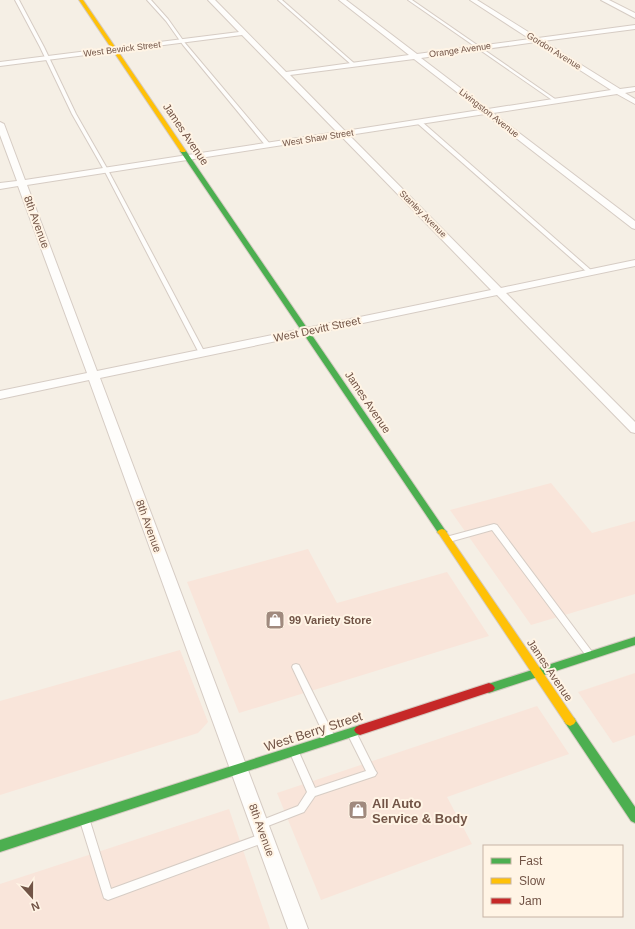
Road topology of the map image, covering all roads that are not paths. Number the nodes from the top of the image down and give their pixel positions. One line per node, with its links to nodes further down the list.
1 (17, 0): 18 (lane)
2 (81, 0): 16 (street, James Avenue)
3 (149, 0): 14 (lane)
4 (211, 0): 12 (street, Stanley Avenue)
5 (280, 0): 20 (lane)
6 (342, 0): 17 (street, Livingston Avenue)
7 (410, 0): 15 (lane)
8 (473, 0): 13 (street, Gordon Avenue)
9 (604, 0): 10 (street)
10 (635, 16)
11 (635, 27): 13 (street, Orange Avenue)
12 (244, 34): 14 (street, West Bewick Street); 21 (street, Stanley Avenue)
13 (537, 40): 15 (street, Orange Avenue); 23 (street, Gordon Avenue)
14 (183, 41): 16 (street, West Bewick Street); 30 (lane)
15 (479, 48): 17 (street, Orange Avenue); 24 (lane)
16 (115, 49): 18 (street, West Bewick Street); 31 (street, James Avenue)
17 (415, 56): 20 (street, Orange Avenue); 26 (street, Livingston Avenue)
18 (48, 58): 19 (street, West Bewick Street); 32 (lane)
19 (0, 64)
20 (354, 65): 21 (street, Orange Avenue)
21 (284, 74): 29 (street, Stanley Avenue)
22 (635, 89): 23 (street, West Shaw Street)
23 (619, 91): 24 (street, West Shaw Street); 25 (street, Gordon Avenue)
24 (556, 101): 26 (street, West Shaw Street)
25 (635, 102)
26 (487, 112): 27 (street, West Shaw Street); 35 (street, Livingston Avenue)
27 (419, 122): 29 (street, West Shaw Street); 37 (lane)
28 (0, 124): 33 (street, 8th Avenue)
29 (343, 134): 30 (street, West Shaw Street); 38 (street, Stanley Avenue)
30 (268, 146): 31 (street, West Shaw Street)
31 (188, 158): 32 (street, West Shaw Street); 39 (street, James Avenue)
32 (106, 170): 33 (street, West Shaw Street); 40 (lane)
33 (22, 183): 34 (street, West Shaw Street); 41 (street, 8th Avenue)
34 (0, 186)
35 (635, 226)
36 (635, 263): 37 (street, West Devitt Street)
37 (590, 272): 38 (street, West Devitt Street)
38 (499, 291): 39 (street, West Devitt Street); 43 (street, Stanley Avenue)
39 (306, 331): 40 (street, West Devitt Street); 44 (street, James Avenue)
40 (202, 353): 41 (street, West Devitt Street)
41 (93, 375): 42 (street, West Devitt Street); 52 (street, 8th Avenue)
42 (0, 395)
43 (635, 429)
44 (447, 540): 46 (lane); 48 (street, James Avenue)
45 (635, 641): 46 (street, West Berry Street)
46 (591, 656): 48 (street, West Berry Street)
47 (296, 667): 50 (lane)
48 (537, 672): 49 (street, West Berry Street); 54 (street, James Avenue)
49 (352, 732): 50 (street, West Berry Street); 53 (lane)
50 (330, 739): 51 (street, West Berry Street)
51 (294, 751): 52 (street, West Berry Street); 53 (lane)
52 (239, 768): 55 (street, West Berry Street); 56 (street, 8th Avenue)
53 (312, 793): 56 (lane)
54 (635, 817)
55 (84, 819): 56 (lane); 57 (street, West Berry Street)
56 (262, 831): 58 (street, 8th Avenue)
57 (0, 846)
58 (298, 929)

